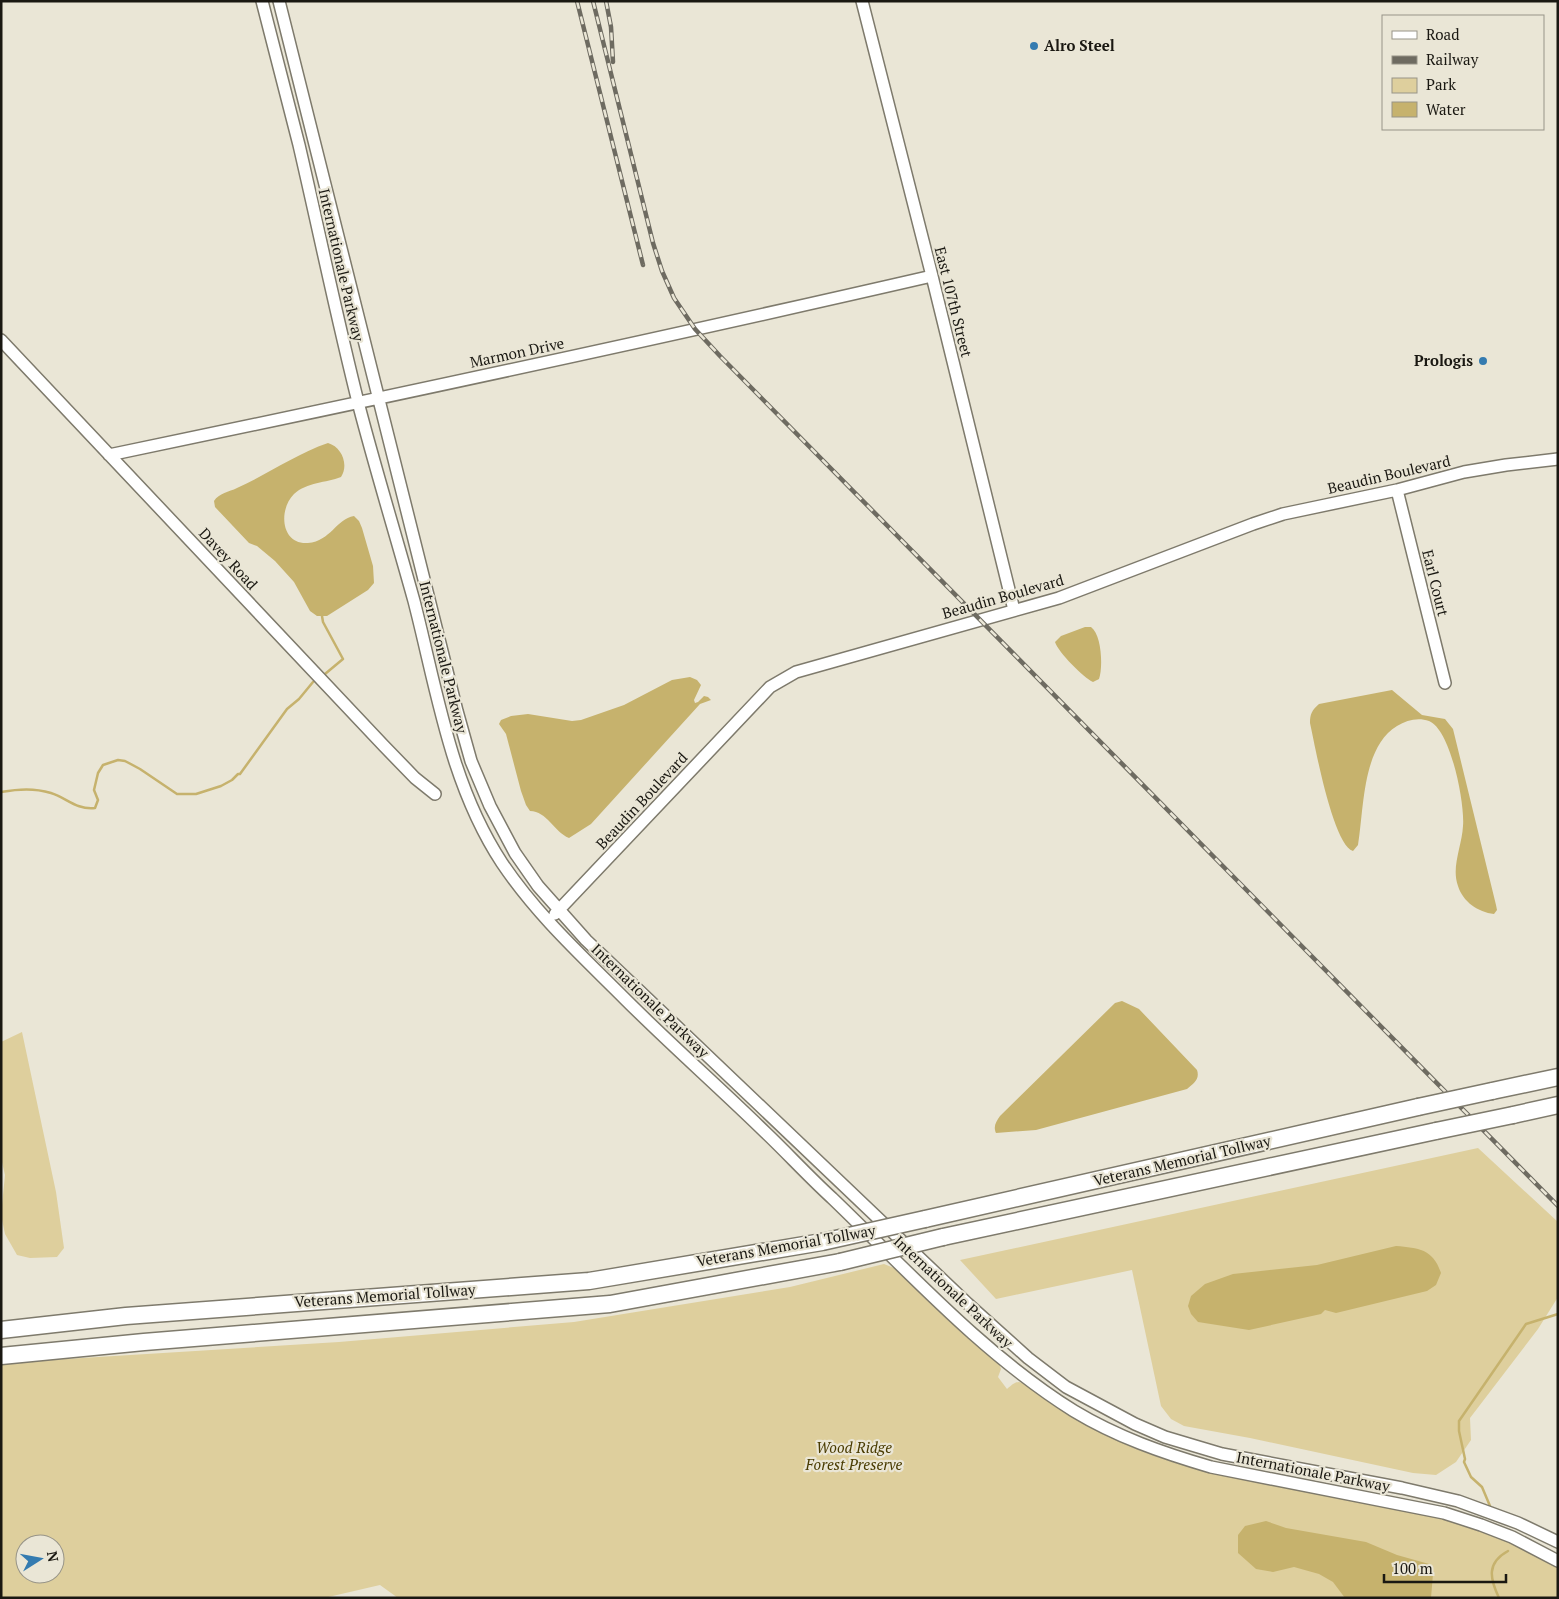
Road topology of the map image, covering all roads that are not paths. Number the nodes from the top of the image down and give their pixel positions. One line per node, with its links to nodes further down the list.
1 (262, 1): 7 (street, Internationale Parkway)
2 (279, 1): 6 (street, Internationale Parkway)
3 (862, 1): 4 (street, East 107th Street)
4 (932, 276): 6 (street, Marmon Drive); 11 (street, East 107th Street)
5 (1, 340): 8 (street, Davey Road)
6 (378, 399): 7 (street, Marmon Drive); 14 (street, Internationale Parkway)
7 (358, 403): 8 (street, Marmon Drive); 15 (street, Internationale Parkway)
8 (109, 455): 13 (street, Davey Road)
9 (1558, 459): 10 (street, Beaudin Boulevard)
10 (1397, 490): 11 (street, Beaudin Boulevard); 12 (street, Earl Court)
11 (1014, 610): 14 (street, Beaudin Boulevard)
12 (1445, 683)
13 (435, 794)
14 (560, 911): 15 (street, Beaudin Boulevard); 22 (street, Internationale Parkway)
15 (546, 921): 23 (street, Internationale Parkway)
16 (1558, 1072): 18 (highway)
17 (1558, 1076): 18 (highway, Veterans Memorial Tollway)
18 (1538, 1080): 20 (highway, Veterans Memorial Tollway, bridge)
19 (1558, 1105): 21 (highway, Veterans Memorial Tollway, bridge)
20 (1, 1330)
21 (1, 1356)
22 (1529, 1528): 23 (street); 24 (street, Internationale Parkway)
23 (1520, 1541): 25 (street, Internationale Parkway)
24 (1558, 1542)
25 (1558, 1561)

